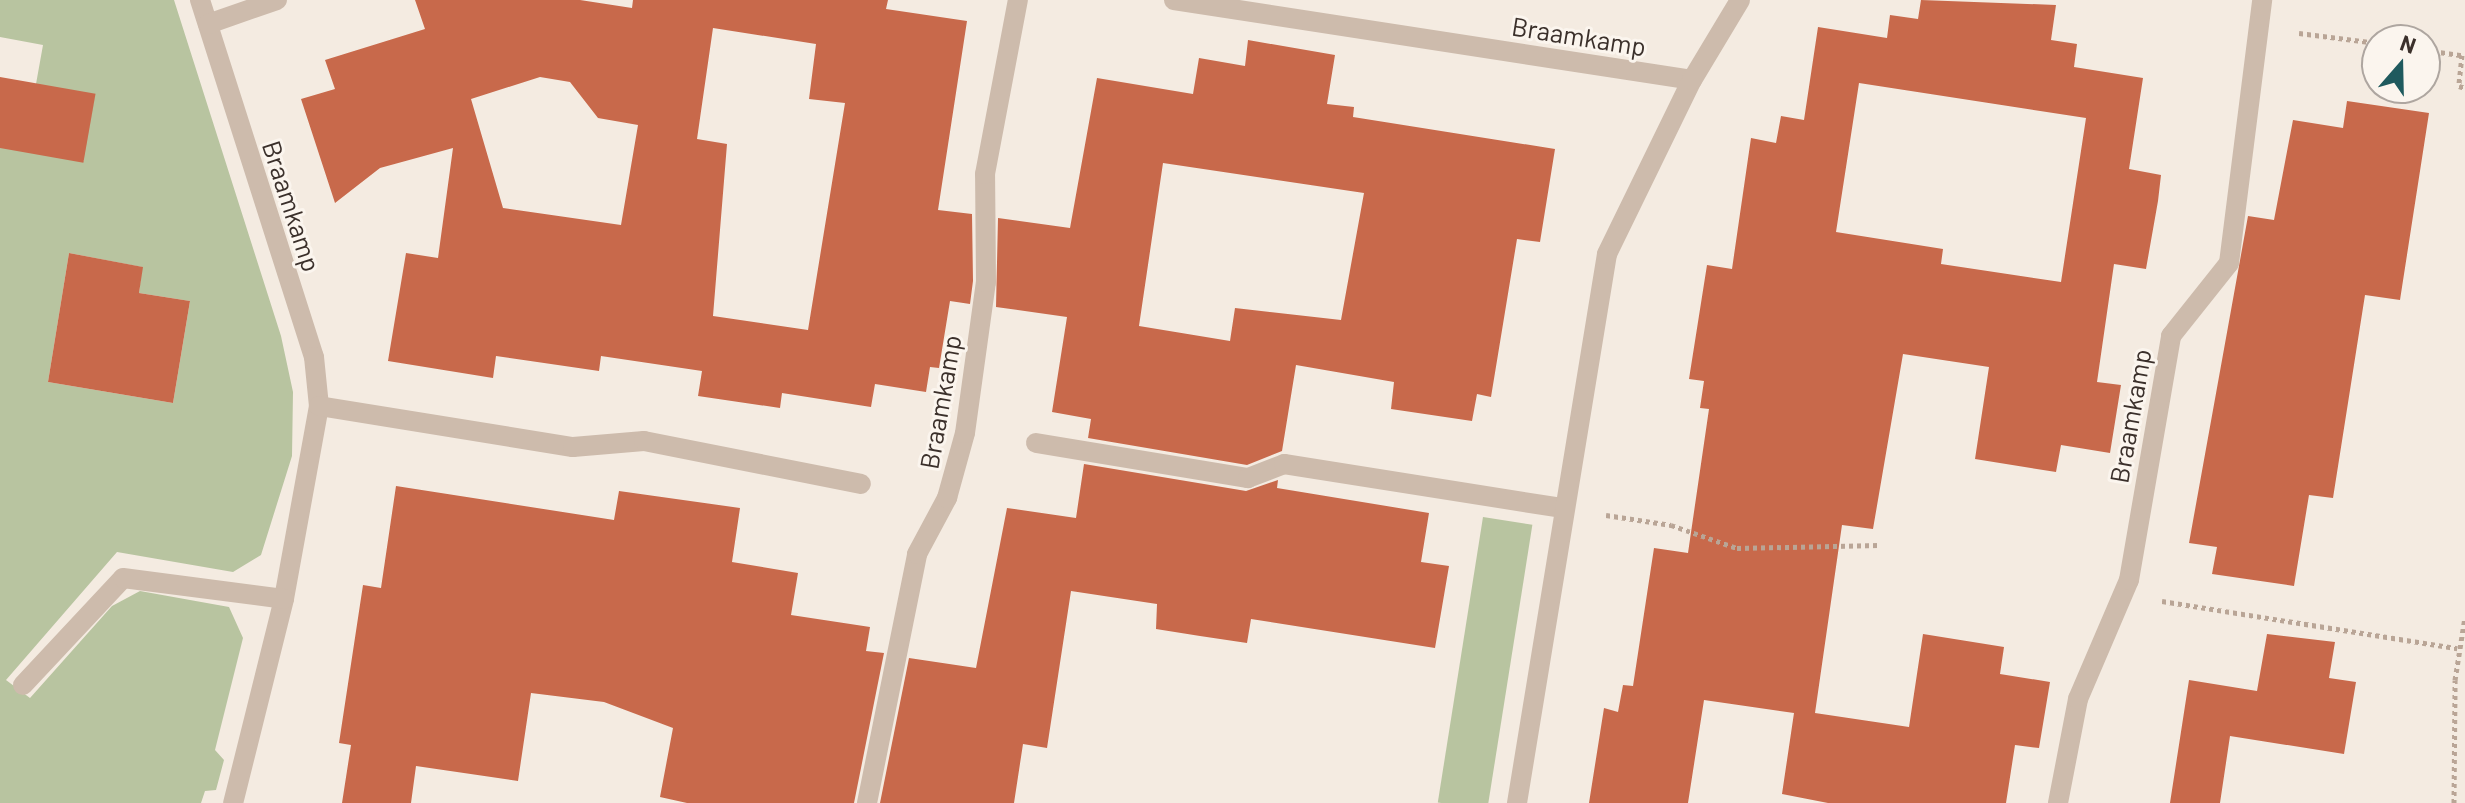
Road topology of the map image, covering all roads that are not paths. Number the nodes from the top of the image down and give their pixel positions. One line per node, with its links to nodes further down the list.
1 (200, 0): 7 (street, Braamkamp)
2 (277, 0): 7 (street)
3 (1018, 0): 16 (street, Braamkamp)
4 (1174, 0): 8 (street, Braamkamp)
5 (1740, 0): 8 (street)
6 (2262, 0): 18 (street, Braamkamp)
7 (208, 24): 9 (street, Braamkamp)
8 (1692, 80): 12 (street)
9 (319, 406): 11 (street); 13 (street, Braamkamp)
10 (1036, 443): 12 (street)
11 (861, 484)
12 (1562, 508): 17 (street)
13 (284, 599): 14 (street); 15 (street, Braamkamp)
14 (23, 685)
15 (233, 803)
16 (867, 803)
17 (1517, 803)
18 (2058, 803)

